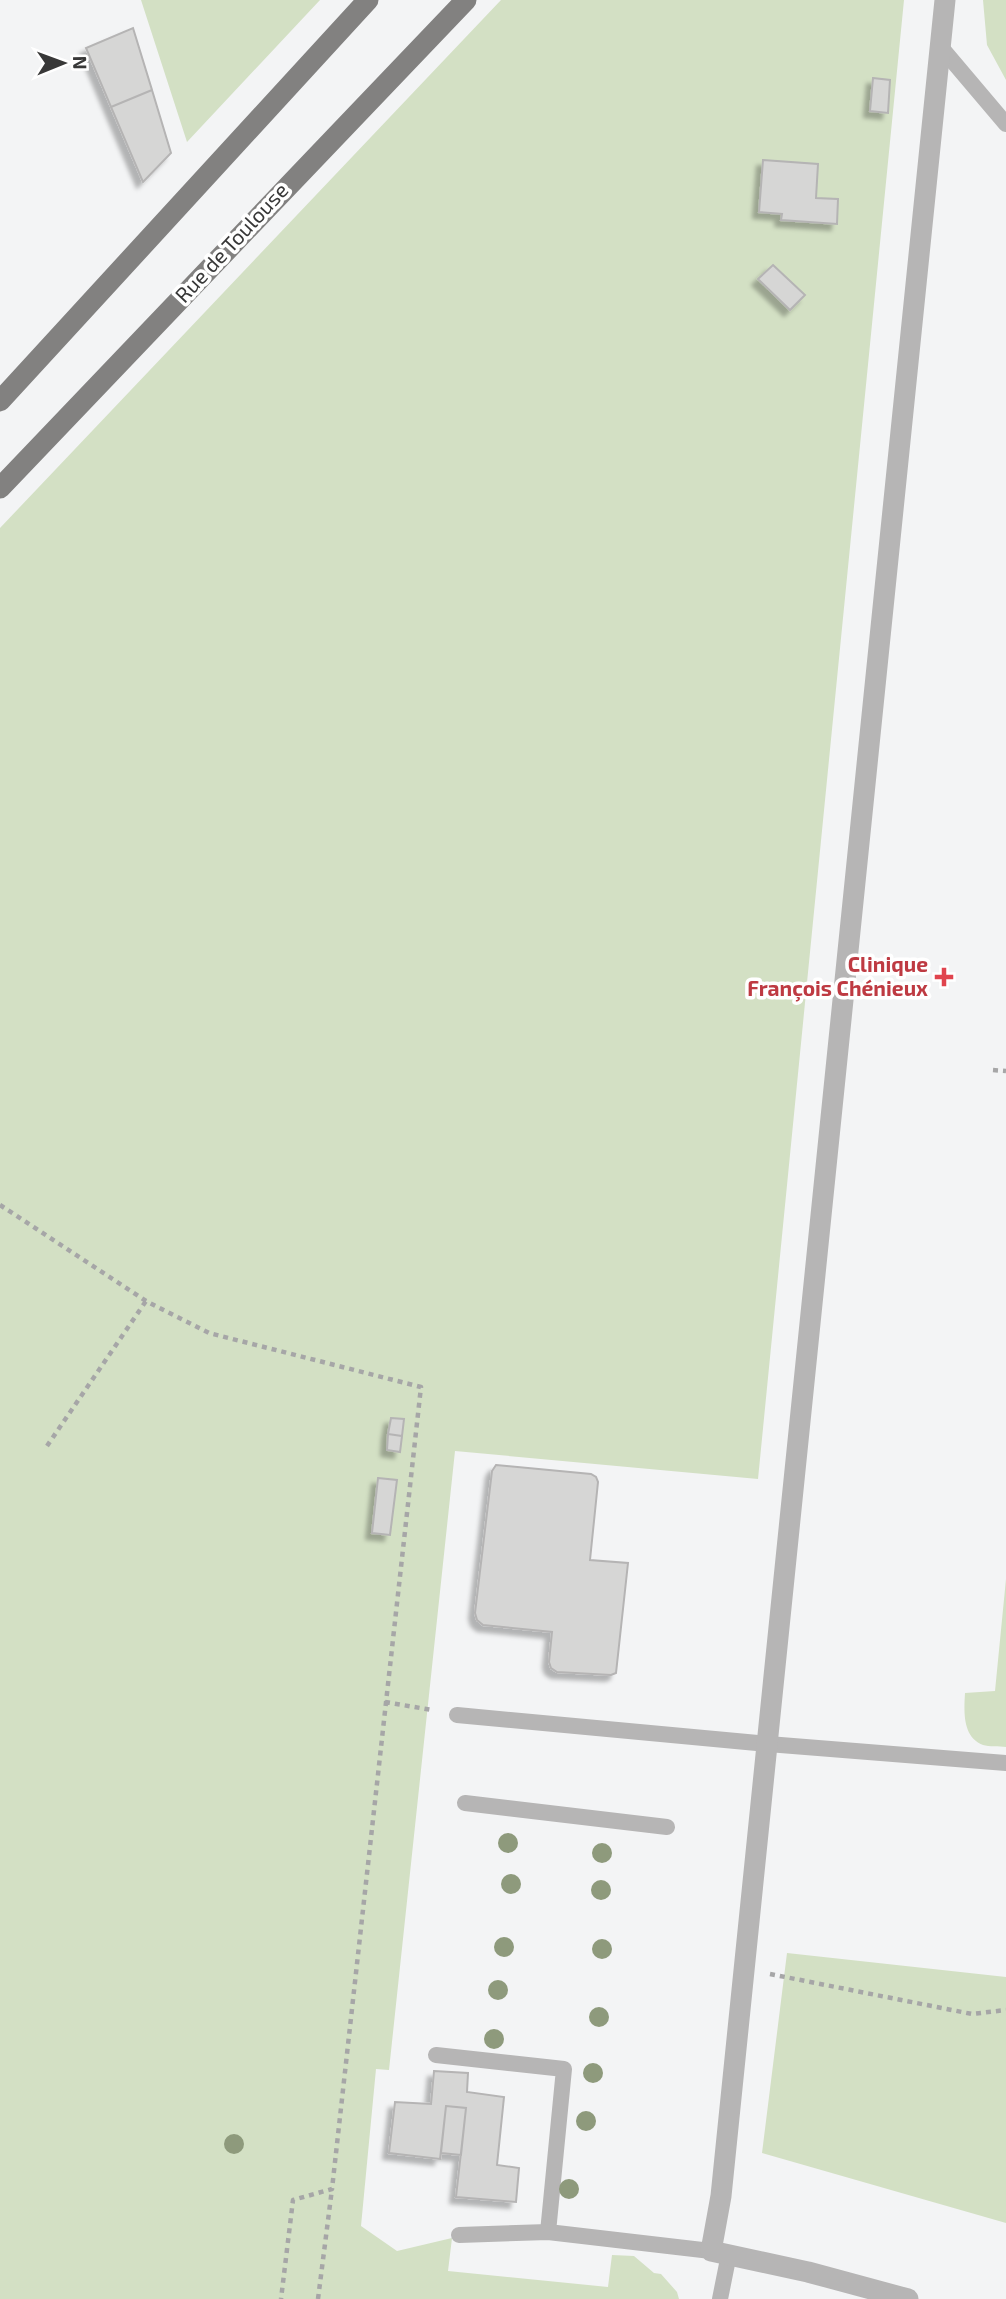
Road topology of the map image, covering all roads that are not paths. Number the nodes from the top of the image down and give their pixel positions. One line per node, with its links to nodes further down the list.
1 (368, 0): 6 (main road)
2 (466, 0): 7 (main road, Rue de Toulouse)
3 (945, 0): 4 (street)
4 (939, 45): 5 (lane); 9 (street)
5 (1006, 124)
6 (0, 401)
7 (0, 488)
8 (457, 1715): 9 (lane)
9 (768, 1744): 10 (lane); 16 (street)
10 (1006, 1763)
11 (465, 1803): 12 (lane)
12 (667, 1827)
13 (436, 2055): 14 (lane)
14 (548, 2231): 15 (lane); 16 (lane)
15 (459, 2235)
16 (720, 2252): 17 (lane); 18 (street)
17 (720, 2299)
18 (908, 2299)

